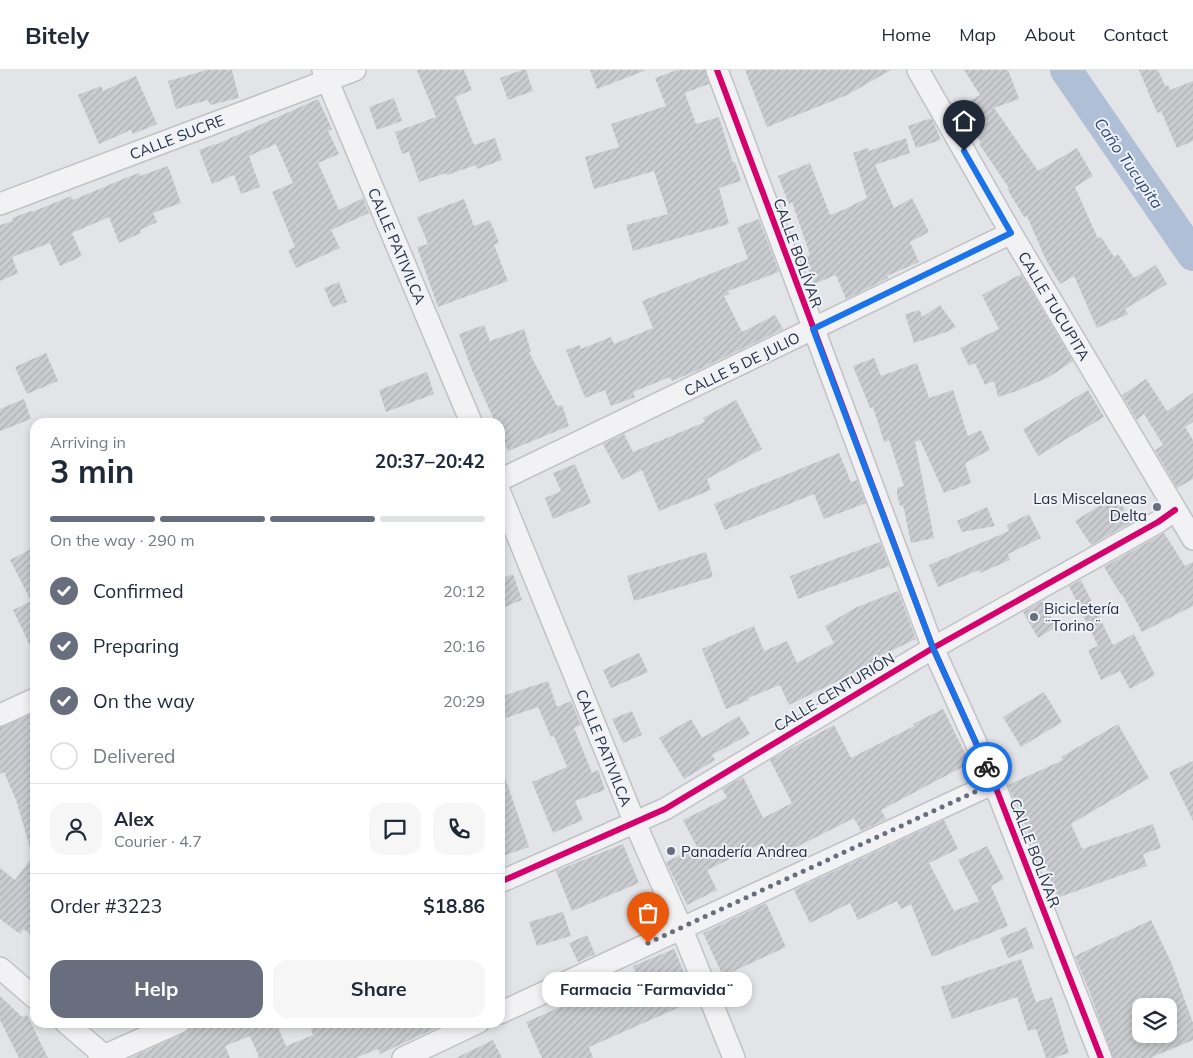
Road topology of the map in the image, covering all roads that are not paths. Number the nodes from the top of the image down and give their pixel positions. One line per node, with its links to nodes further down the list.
1 (355, 70): 4 (street, CALLE SUCRE)
2 (717, 70): 7 (street, CALLE BOLÍVAR)
3 (918, 70): 6 (street, CALLE TUCUPITA)
4 (325, 75): 5 (street, CALLE SUCRE); 8 (street, CALLE PATIVILCA)
5 (0, 204)
6 (1011, 233): 7 (street, CALLE 5 DE JULIO); 11 (street, CALLE TUCUPITA)
7 (813, 329): 9 (street, CALLE 5 DE JULIO); 13 (street, CALLE BOLÍVAR)
8 (468, 418)
9 (505, 478)
10 (505, 505): 17 (street, CALLE PATIVILCA)
11 (1175, 510): 12 (street, CALLE TUCUPITA); 13 (street, CALLE CENTURIÓN)
12 (1193, 539)
13 (933, 648): 16 (street, CALLE BOLÍVAR); 17 (street, CALLE CENTURIÓN)
14 (30, 701): 15 (street)
15 (0, 715)
16 (994, 783): 19 (street); 29 (street, CALLE BOLÍVAR)
17 (635, 823): 18 (street, CALLE CENTURIÓN); 19 (street, CALLE PATIVILCA)
18 (505, 880)
19 (681, 927): 22 (street); 28 (street, CALLE PATIVILCA)
20 (0, 968): 21 (street)
21 (30, 994)
22 (505, 1010)
23 (71, 1028): 26 (street)
24 (167, 1028): 26 (street)
25 (466, 1028): 27 (street)
26 (104, 1057)
27 (403, 1058)
28 (734, 1058)
29 (1101, 1058)

